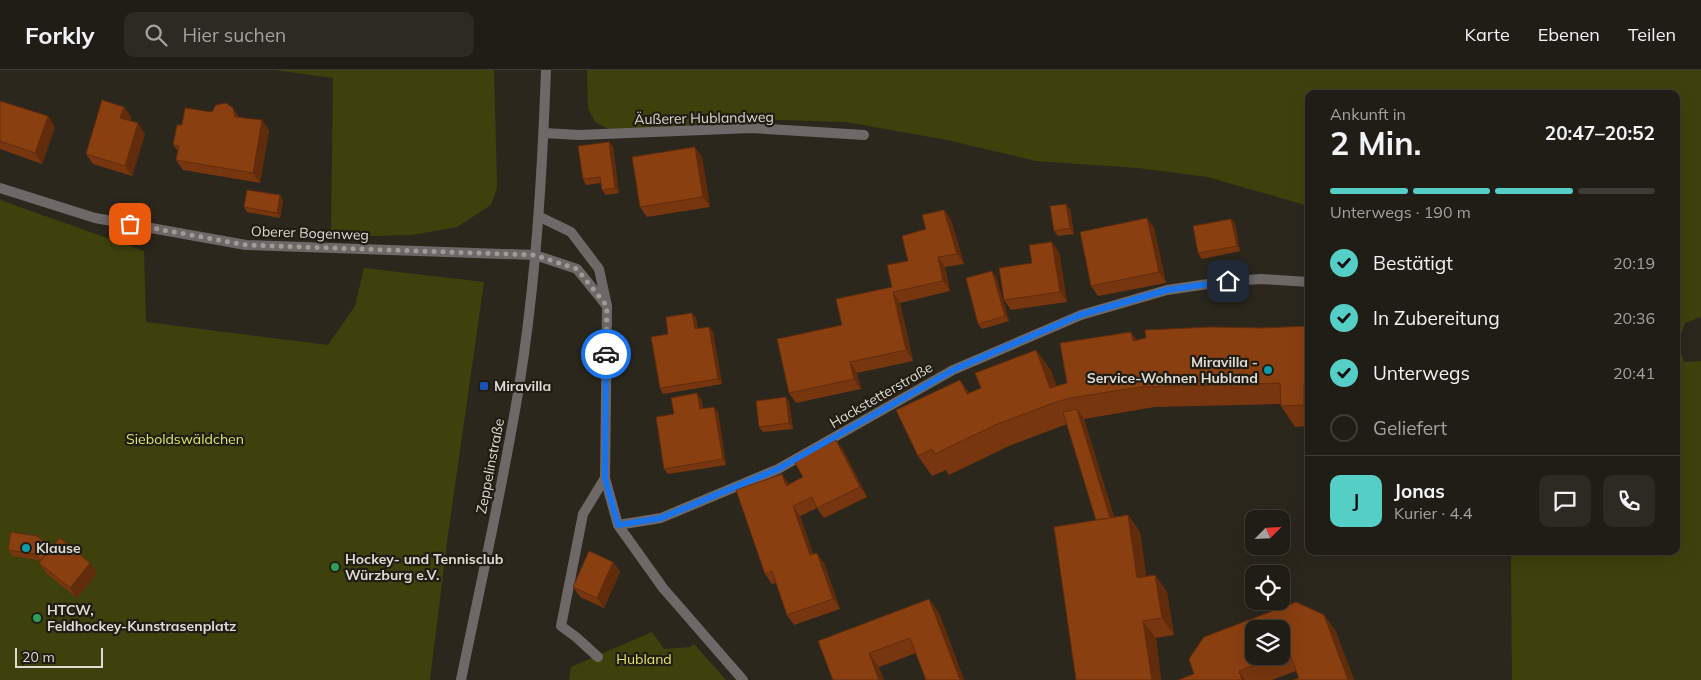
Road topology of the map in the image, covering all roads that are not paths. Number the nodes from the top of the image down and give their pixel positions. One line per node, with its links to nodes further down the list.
1 (546, 70): 2 (street, Zeppelinstraße)
2 (544, 133): 3 (street, Äußerer Hublandweg); 5 (street, Zeppelinstraße)
3 (864, 136)
4 (0, 188): 6 (street, Oberer Bogenweg)
5 (540, 217): 6 (street, Zeppelinstraße); 8 (street)
6 (535, 255): 8 (street); 12 (street, Zeppelinstraße)
7 (1305, 282): 10 (street, Hackstetterstraße)
8 (607, 306): 9 (street)
9 (605, 478): 10 (street); 11 (street)
10 (618, 525): 13 (street)
11 (598, 657)
12 (461, 680)
13 (743, 680)

